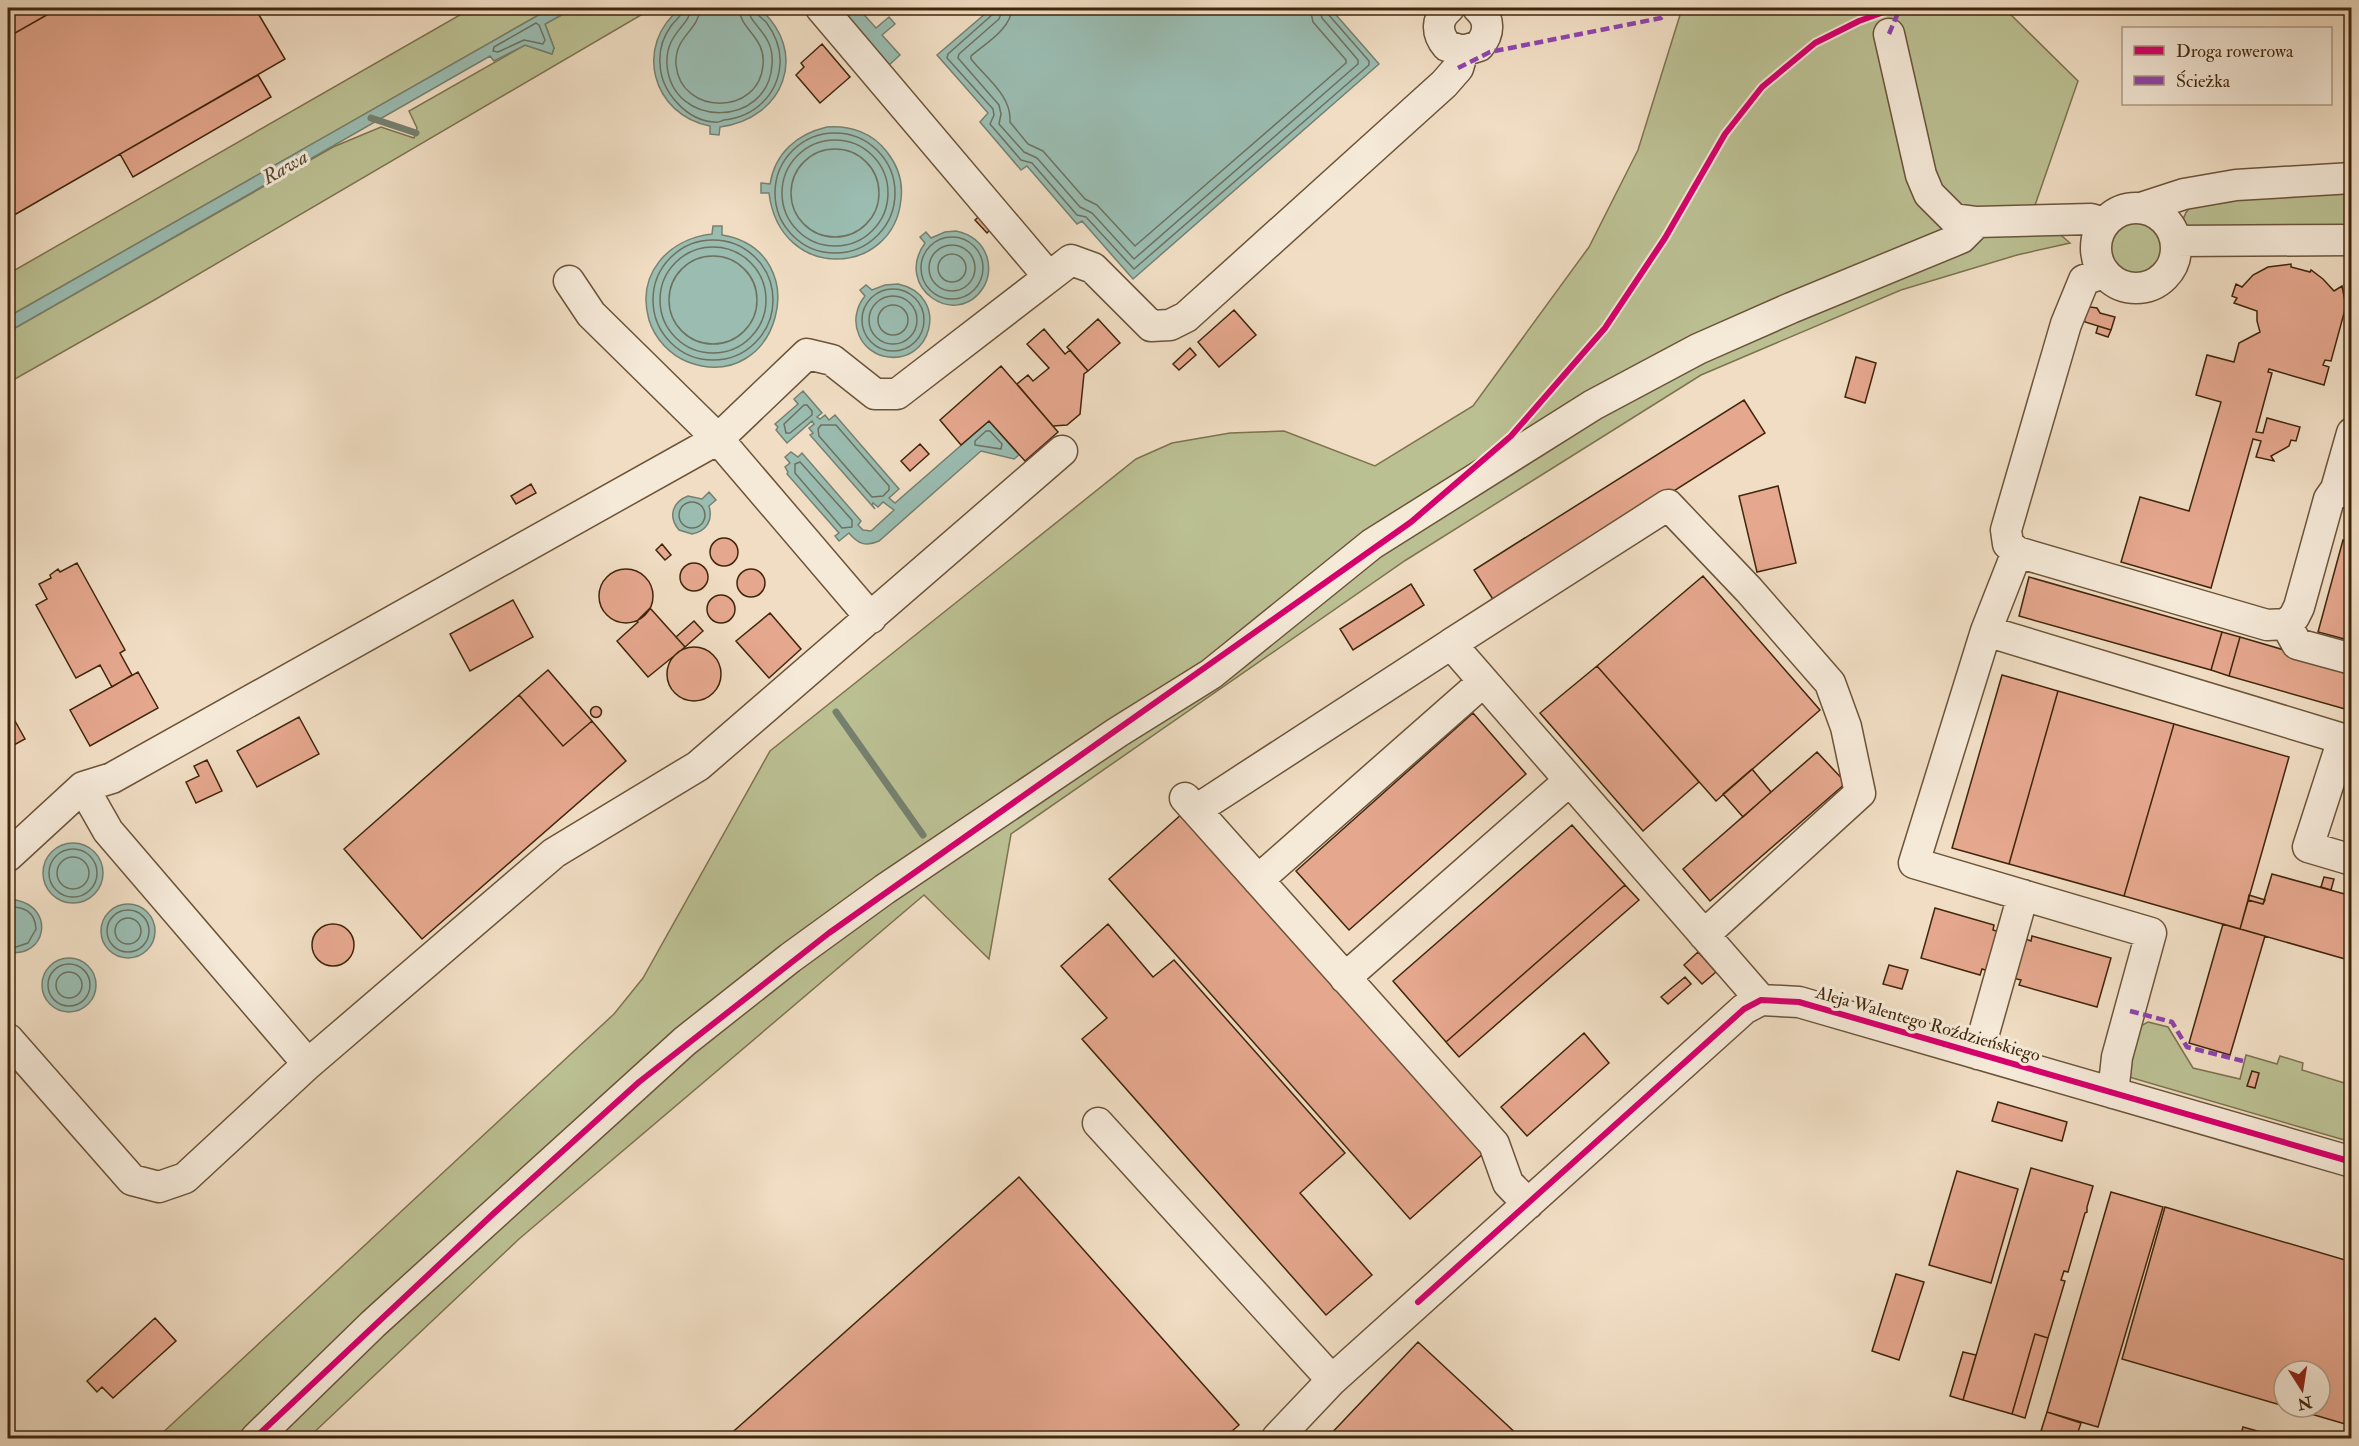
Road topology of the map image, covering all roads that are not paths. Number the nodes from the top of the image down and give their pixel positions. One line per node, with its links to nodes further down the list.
1 (820, 8): 13 (street)
2 (1448, 8): 5 (street)
3 (1478, 8): 5 (street)
4 (1889, 34): 8 (street)
5 (1463, 51): 13 (street)
6 (2352, 178): 7 (street)
7 (2141, 208): 9 (street); 11 (street)
8 (1977, 222): 9 (street); 43 (street)
9 (2104, 223): 12 (street)
10 (2352, 240): 11 (street)
11 (2176, 241): 12 (street)
12 (2103, 273): 19 (street)
13 (1049, 277): 16 (street)
14 (569, 281): 16 (street)
15 (2352, 433): 18 (street)
16 (718, 439): 20 (street); 27 (street)
17 (1062, 451): 20 (street)
18 (2344, 491): 21 (street)
19 (2017, 552): 21 (street); 22 (street)
20 (871, 618): 37 (street)
21 (2286, 624): 24 (street)
22 (1986, 631): 29 (street); 31 (street)
23 (1451, 644): 25 (street); 30 (street); 32 (street)
24 (2352, 659)
25 (1483, 682): 26 (street); 30 (street)
26 (1569, 781): 32 (street); 33 (street)
27 (83, 787): 28 (street); 37 (street)
28 (8, 856)
29 (2352, 860)
30 (1258, 880): 33 (street)
31 (2023, 895): 36 (street); 38 (street)
32 (1704, 935): 34 (street)
33 (1345, 978): 41 (street)
34 (1761, 1000): 36 (street, Aleja Walentego Roździeńskiego); 41 (street)
35 (8, 1039): 37 (street)
36 (1978, 1054): 38 (street, Aleja Walentego Roździeńskiego)
37 (308, 1064)
38 (2114, 1094): 40 (street, Aleja Walentego Roździeńskiego)
39 (1098, 1123): 42 (street)
40 (2352, 1162)
41 (1528, 1203): 42 (street)
42 (1332, 1380): 44 (street)
43 (256, 1438)
44 (1277, 1438)

